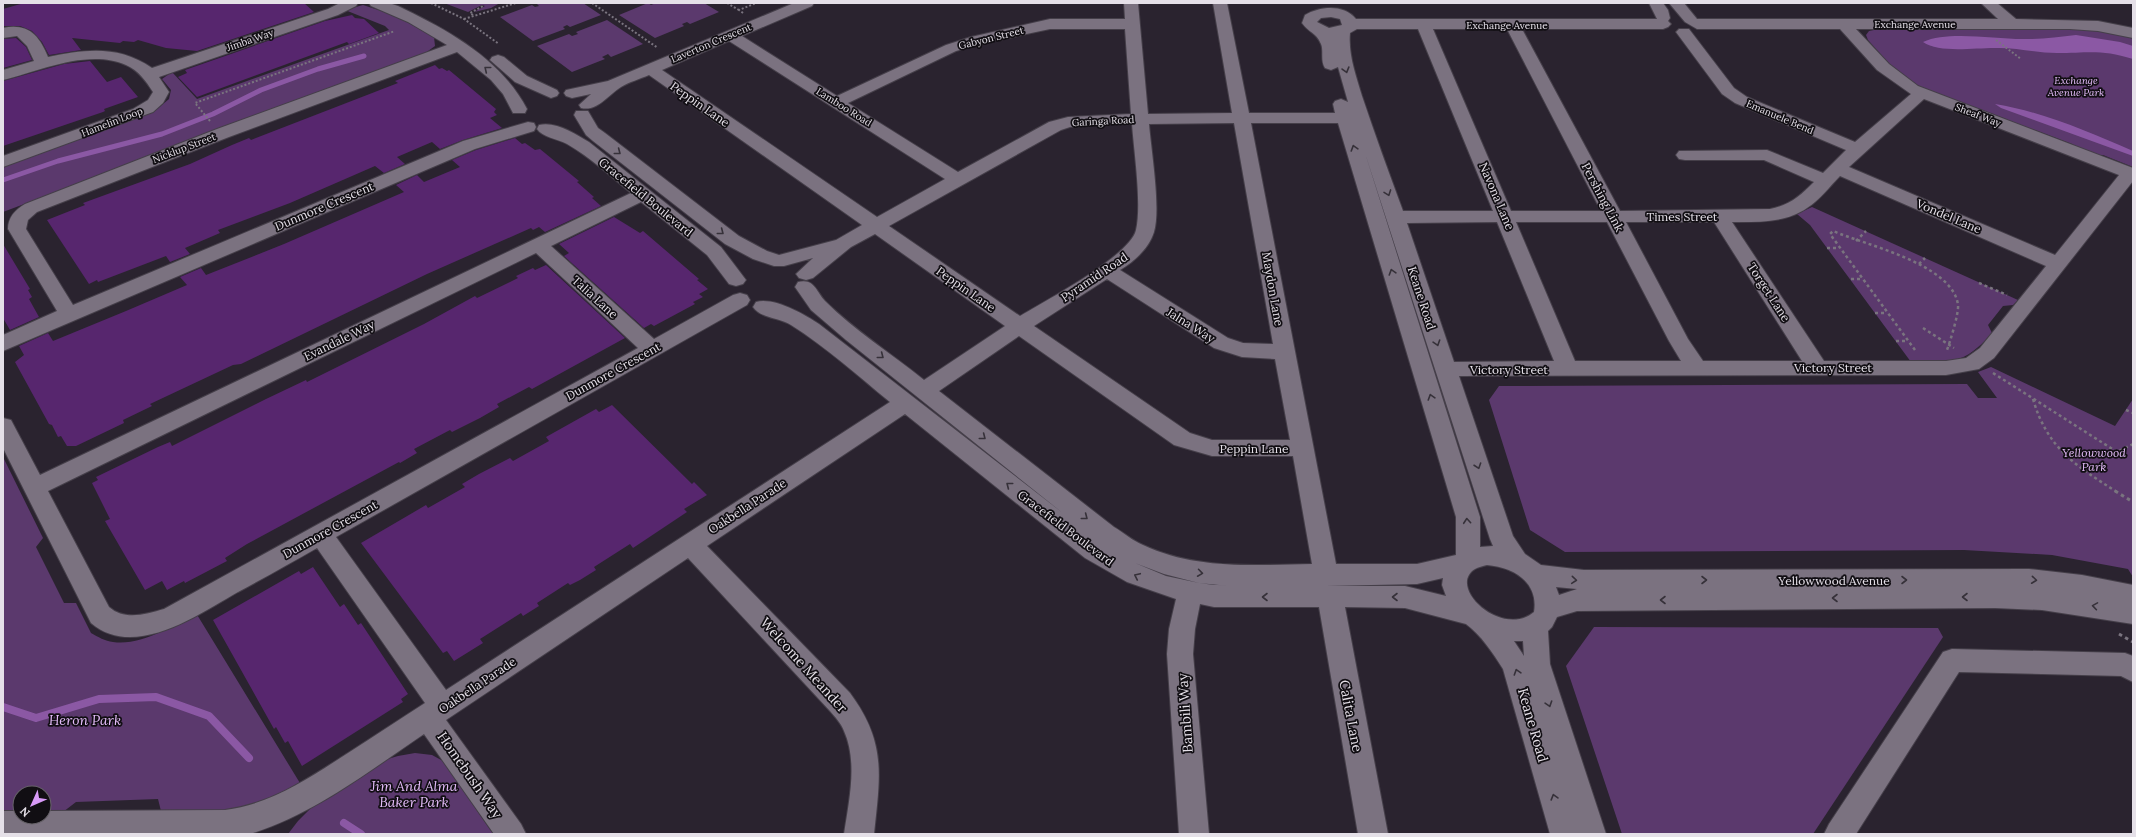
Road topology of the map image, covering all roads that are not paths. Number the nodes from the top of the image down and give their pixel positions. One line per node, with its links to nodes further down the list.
1 (351, 3): 26 (street, Jimba Way)
2 (376, 3): 22 (street)
3 (403, 3): 28 (street)
4 (807, 3): 21 (street, Laverton Crescent)
5 (1131, 3): 12 (street, Pyramid Road)
6 (1220, 3): 33 (street, Maydon Lane)
7 (1656, 3): 11 (street)
8 (1676, 3): 17 (street, Emanuele Bend)
9 (1988, 3): 14 (street)
10 (1325, 13): 18 (street); 18 (street); 34 (street, Keane Road)
11 (1663, 21): 16 (street, Exchange Avenue); 17 (street, Exchange Avenue)
12 (1133, 24): 31 (street, Gabyon Street); 35 (street, Pyramid Road)
13 (1844, 24): 14 (street, Exchange Avenue); 17 (street, Exchange Avenue); 30 (street, Sheaf Way)
14 (2012, 24): 20 (street, Exchange Avenue)
15 (1424, 25): 16 (street, Exchange Avenue); 18 (street, Exchange Avenue); 44 (street, Navona Lane)
16 (1513, 25): 45 (street, Pershing Link)
17 (1690, 25): 37 (street, Emanuele Bend)
18 (1347, 28): 46 (street, Keane Road, one-way to 46)
19 (3, 33): 23 (street)
20 (2133, 33)
21 (730, 35): 24 (street, Laverton Crescent); 31 (street, Lamboo Road)
22 (458, 46): 36 (street, one-way to 22); 58 (street, Nicklup Street)
23 (42, 63): 25 (street, Hamelin Loop); 26 (street, Hamelin Loop)
24 (651, 69): 27 (street, Laverton Crescent); 48 (street, Peppin Lane)
25 (3, 75)
26 (148, 75): 39 (street, Hamelin Loop)
27 (616, 84): 29 (street, Laverton Crescent); 32 (street, Laverton Crescent)
28 (551, 93): 29 (street, Laverton Crescent); 36 (street)
29 (572, 93): 32 (street, Gracefield Boulevard)
30 (1921, 94): 37 (street, Times Street); 40 (street, Sheaf Way)
31 (837, 102): 42 (street, Lamboo Road)
32 (584, 110): 36 (street, Laverton Crescent); 51 (street, Gracefield Boulevard, one-way to 51)
33 (1243, 118): 34 (street, Garinga Road); 35 (street, Garinga Road); 63 (street, Maydon Lane)
34 (1345, 118): 74 (street, Keane Road, one-way to 34)
35 (1139, 119): 42 (street, Garinga Road); 53 (street, Pyramid Road)
36 (527, 121): 43 (street, Gracefield Boulevard); 58 (street, Dunmore Crescent)
37 (1858, 149): 41 (street, Times Street)
38 (1685, 155): 41 (street, Vondel Lane)
39 (3, 162)
40 (2132, 173): 52 (street, Victory Street)
41 (1833, 175): 47 (street, Times Street); 52 (street, Vondel Lane)
42 (957, 179): 48 (street, Garinga Road)
43 (643, 194): 50 (street, Evandale Way); 54 (street, Gracefield Boulevard)
44 (1505, 216): 45 (street, Times Street); 46 (street, Times Street); 66 (street, Navona Lane)
45 (1613, 216): 47 (street, Times Street); 64 (street, Pershing Link)
46 (1396, 217): 67 (street, Keane Road, one-way to 67)
47 (1720, 217): 65 (street, Torget Lane)
48 (875, 225): 49 (street, Garinga Road); 59 (street, Peppin Lane)
49 (844, 243): 51 (street, Garinga Road); 55 (street, Garinga Road)
50 (538, 244): 62 (street, Talia Lane); 71 (street, Evandale Way)
51 (779, 260): 54 (street); 55 (street)
52 (2059, 264): 65 (street, Victory Street)
53 (1106, 270): 59 (street, Pyramid Road); 63 (street, Jalna Way)
54 (736, 280): 56 (street)
55 (806, 280): 57 (street); 60 (street, Gracefield Boulevard)
56 (740, 300): 57 (street); 62 (street, Dunmore Crescent)
57 (763, 307): 60 (street, Gracefield Boulevard)
58 (69, 314): 61 (street, Dunmore Crescent)
59 (1019, 326): 68 (street, Pyramid Road); 70 (street, Peppin Lane)
60 (843, 340): 68 (street, Gracefield Boulevard)
61 (3, 344)
62 (652, 349): 72 (street, Dunmore Crescent)
63 (1284, 352): 70 (street, Maydon Lane)
64 (1696, 367): 65 (street, Victory Street); 66 (street, Victory Street)
65 (1817, 367)
66 (1568, 368): 67 (street, Victory Street)
67 (1445, 369): 75 (street, Keane Road, one-way to 75)
68 (915, 397): 73 (street, Oakbella Parade); 76 (street, Gracefield Boulevard, one-way to 76); 77 (street, Gracefield Boulevard, one-way to 68)
69 (3, 426): 71 (street, Dunmore Crescent)
70 (1302, 448): 76 (street, Maydon Lane)
71 (35, 487): 72 (street, Dunmore Crescent)
72 (320, 534): 83 (street, Homebush Way)
73 (690, 544): 83 (street, Oakbella Parade); 87 (street, Welcome Meander)
74 (1465, 562): 75 (street); 76 (street, Gracefield Boulevard); 81 (street, Keane Road)
75 (1526, 567): 78 (street, Yellowwood Avenue, one-way to 78); 80 (street, Keane Road)
76 (1328, 586): 77 (street, Gracefield Boulevard, one-way to 77); 81 (street, Gracefield Boulevard, one-way to 76); 89 (street, Calita Lane)
77 (1190, 593): 88 (street, Bambili Way)
78 (2133, 595)
79 (2133, 613): 80 (street, Yellowwood Avenue, one-way to 80)
80 (1542, 617): 81 (street); 91 (street, Keane Road, one-way to 91)
81 (1478, 620): 90 (street, Keane Road, one-way to 81)
82 (2133, 670): 92 (street)
83 (436, 712): 85 (street, Oakbella Parade); 86 (street, Homebush Way)
84 (3, 825): 85 (street, Oakbella Parade)
85 (266, 825)
86 (511, 834)
87 (859, 834)
88 (1194, 834)
89 (1373, 834)
90 (1565, 834)
91 (1591, 834)
92 (1839, 834)

